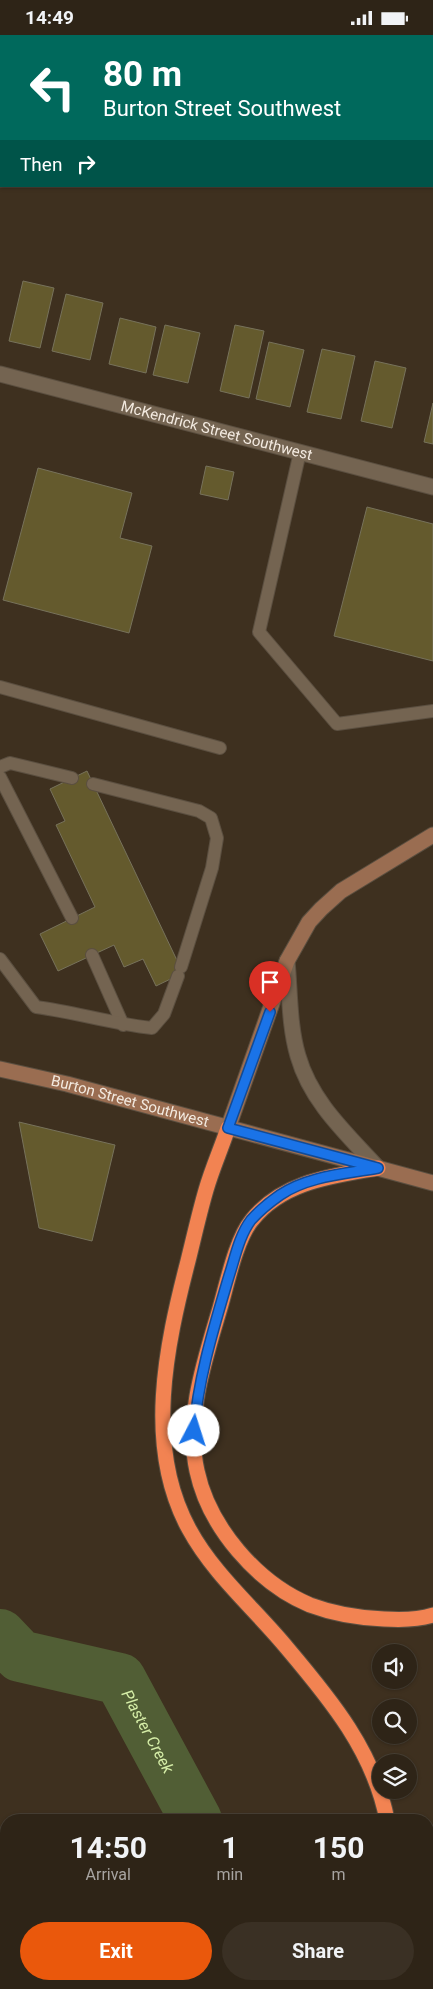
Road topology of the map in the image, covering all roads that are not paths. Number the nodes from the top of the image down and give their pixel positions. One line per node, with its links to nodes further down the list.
1 (0, 373): 2 (street, McKendrick Street Southwest)
2 (300, 452): 3 (street, McKendrick Street Southwest); 5 (lane)
3 (433, 487)
4 (0, 687): 6 (lane)
5 (433, 711)
6 (220, 748)
7 (0, 767): 9 (lane)
8 (0, 777): 12 (lane)
9 (72, 778)
10 (93, 784): 16 (lane)
11 (433, 835): 15 (main road)
12 (72, 918)
13 (92, 955): 16 (lane)
14 (0, 959): 16 (lane)
15 (288, 961): 18 (main road); 19 (street)
16 (123, 1025)
17 (0, 1069): 18 (main road, Burton Street Southwest)
18 (228, 1128): 19 (main road, Burton Street Southwest); 22 (highway)
19 (378, 1168): 20 (main road, Burton Street Southwest); 21 (highway)
20 (433, 1183)
21 (433, 1615)
22 (385, 1814)

